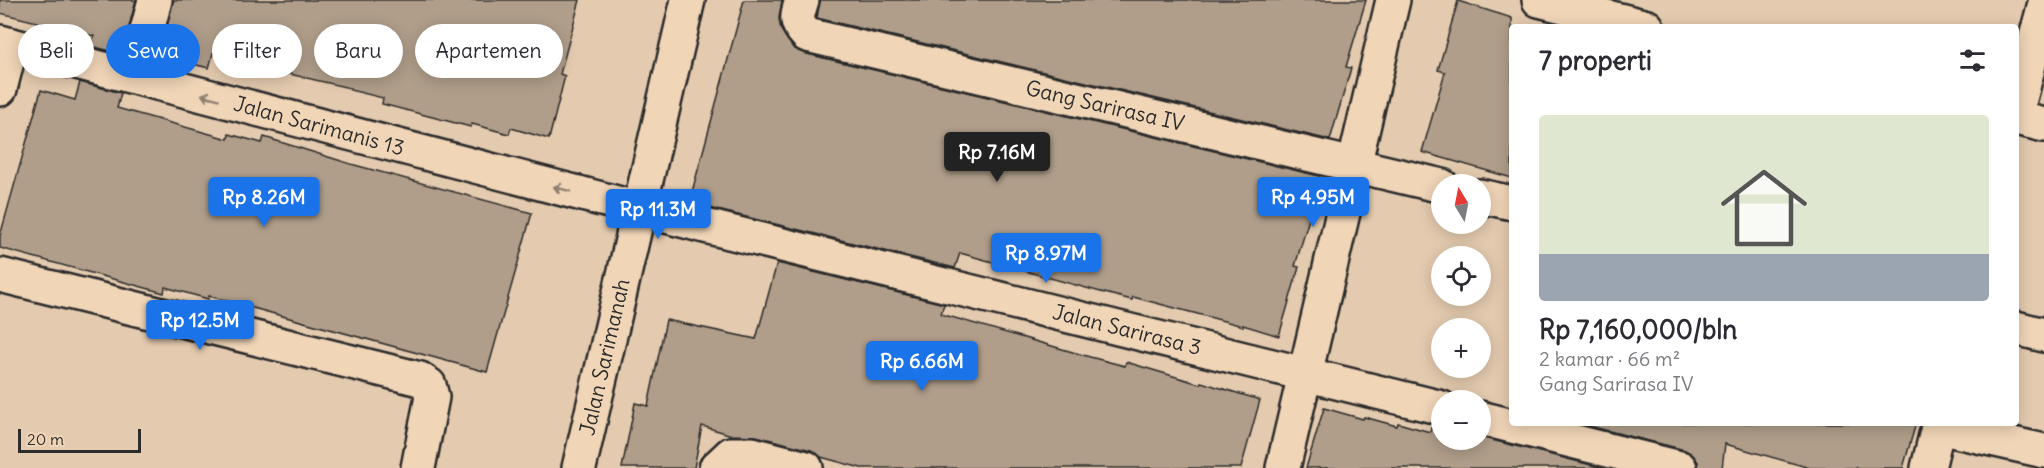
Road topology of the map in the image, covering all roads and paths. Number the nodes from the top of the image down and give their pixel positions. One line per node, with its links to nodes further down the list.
1 (155, 0): 7 (street)
2 (688, 0): 20 (street, Jalan Sarimanah)
3 (802, 0): 16 (street, Gang Sarirasa IV)
4 (1393, 0): 16 (street)
5 (1539, 0): 8 (street)
6 (2044, 7): 13 (street)
7 (149, 24)
8 (1635, 24)
9 (5, 44): 10 (street, Jalan Sarimanis 13); 12 (street)
10 (106, 70)
11 (139, 78): 20 (street, Jalan Sarimanis 13, one-way to 11)
12 (0, 89)
13 (2019, 104)
14 (2019, 117): 15 (street)
15 (2044, 125)
16 (1354, 165): 17 (street, Gang Sarirasa IV); 24 (street)
17 (1431, 183)
18 (1491, 198): 19 (street)
19 (1509, 202)
20 (638, 209): 24 (street, Jalan Sarirasa 3); 33 (street, Jalan Sarimanah)
21 (0, 275): 32 (street)
22 (2019, 329): 23 (street)
23 (2044, 334)
24 (1306, 374): 25 (street, Jalan Sarirasa 3); 36 (street)
25 (1431, 405)
26 (1491, 421): 27 (street)
27 (1509, 425)
28 (1512, 426): 37 (street)
29 (1938, 426): 38 (street)
30 (1942, 426): 31 (street)
31 (2044, 451)
32 (418, 468)
33 (579, 468)
34 (716, 468): 35 (street)
35 (806, 468)
36 (1283, 468)
37 (1680, 468)
38 (1928, 468)

